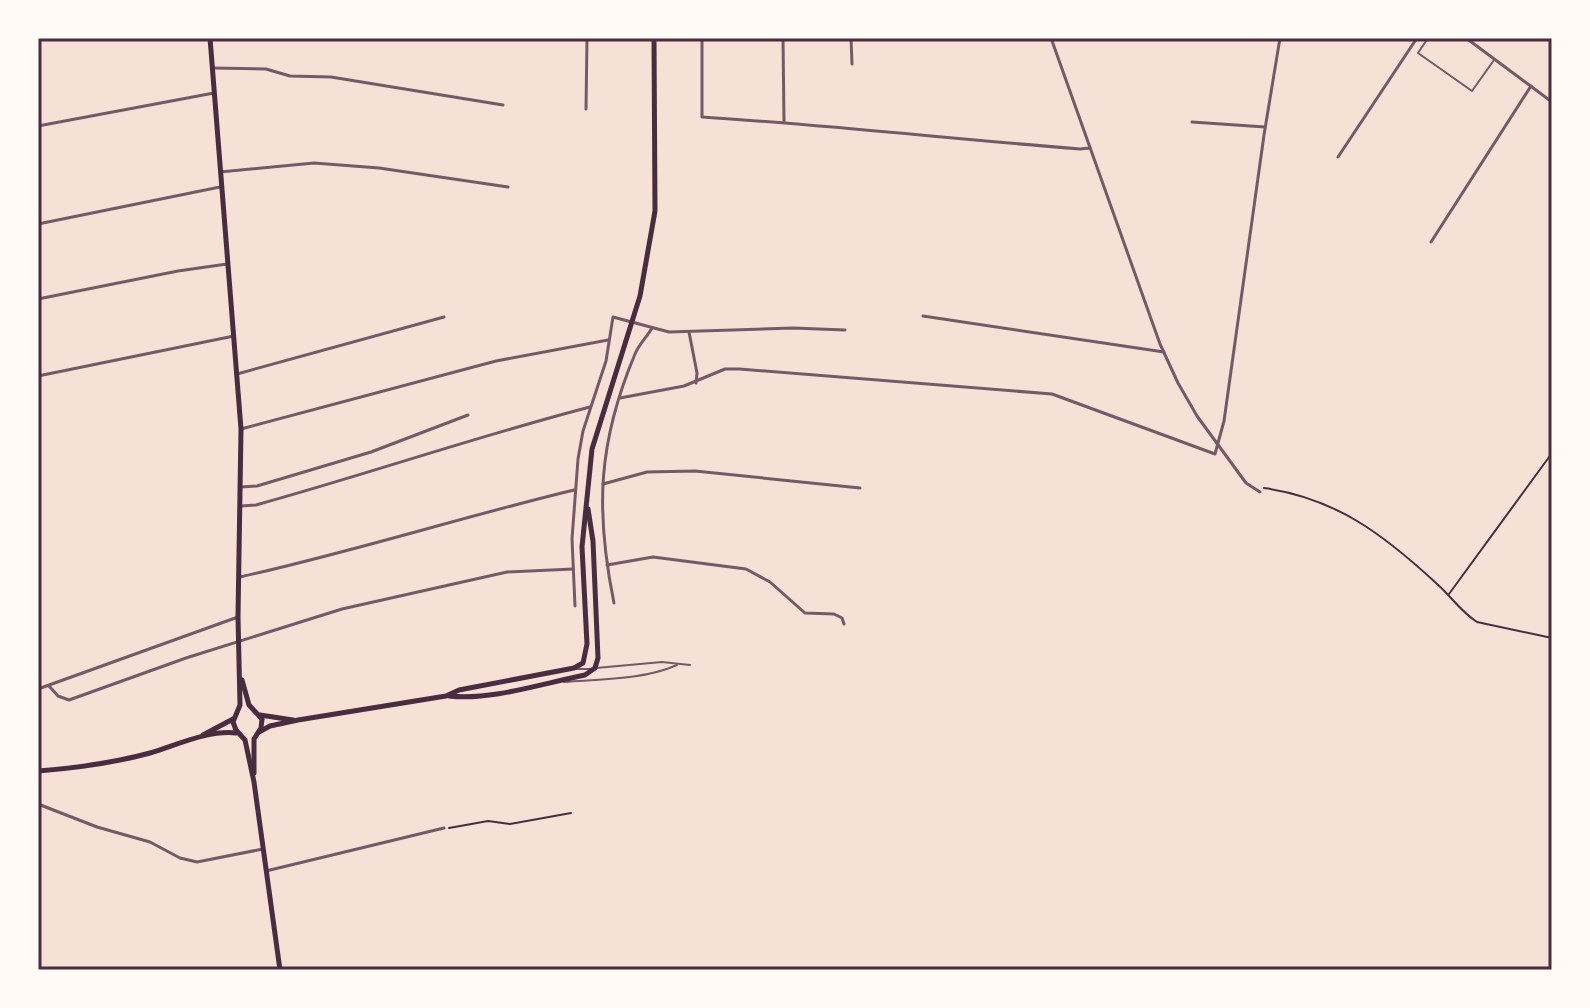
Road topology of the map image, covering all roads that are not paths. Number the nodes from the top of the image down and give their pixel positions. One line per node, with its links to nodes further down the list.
1 (210, 38): 16 (main road)
2 (490, 38): 3 (street)
3 (498, 38)
4 (587, 38): 21 (street)
5 (654, 38): 37 (main road)
6 (702, 38): 22 (street)
7 (783, 38): 22 (street)
8 (851, 38): 15 (street)
9 (1051, 38): 26 (street)
10 (1280, 38): 25 (street)
11 (1417, 38): 27 (street)
12 (1428, 38): 14 (lane)
13 (1466, 38): 14 (street)
14 (1495, 59): 17 (street)
15 (852, 64)
16 (212, 68): 18 (main road); 20 (street)
17 (1531, 86): 19 (street); 32 (street)
18 (214, 93): 24 (street); 28 (main road)
19 (1552, 102)
20 (503, 105)
21 (586, 109)
22 (784, 122): 26 (street)
23 (1192, 122): 25 (street)
24 (38, 126)
25 (1265, 127): 51 (street)
26 (1090, 148): 43 (street)
27 (1338, 157)
28 (220, 172): 29 (main road); 30 (street)
29 (220, 187): 31 (street); 33 (main road)
30 (508, 187)
31 (38, 224)
32 (1431, 242)
33 (228, 264): 34 (street); 41 (main road)
34 (38, 299)
35 (923, 316): 43 (street)
36 (444, 317): 44 (street)
37 (633, 321): 38 (street); 42 (street); 57 (main road)
38 (652, 328): 40 (street); 47 (street)
39 (845, 330): 40 (street)
40 (689, 332): 46 (street)
41 (234, 336): 44 (main road); 45 (street)
42 (608, 340): 48 (street); 50 (street)
43 (1164, 352): 51 (street)
44 (237, 374): 50 (main road)
45 (38, 376)
46 (696, 383): 47 (street); 51 (street)
47 (620, 398): 52 (street)
48 (590, 407): 55 (street); 58 (street)
49 (468, 415): 53 (street)
50 (241, 429): 53 (main road)
51 (1219, 443): 56 (street)
52 (602, 484): 54 (street); 59 (street)
53 (241, 487): 58 (main road)
54 (860, 488)
55 (574, 490): 60 (street); 61 (street)
56 (1260, 492)
57 (587, 500): 69 (main road); 70 (main road)
58 (241, 506): 61 (main road)
59 (607, 565): 62 (street); 65 (street)
60 (573, 569): 63 (street); 66 (street)
61 (240, 577): 64 (main road)
62 (614, 603)
63 (575, 606)
64 (238, 617): 66 (main road); 73 (street)
65 (844, 624)
66 (239, 641): 71 (main road); 73 (street)
67 (677, 665): 68 (lane); 70 (lane); 72 (lane)
68 (690, 665)
69 (574, 668): 70 (lane); 75 (main road)
70 (595, 668): 72 (main road)
71 (239, 670): 76 (main road); 77 (main road)
72 (541, 684): 75 (main road)
73 (49, 686): 74 (street)
74 (38, 689)
75 (446, 696): 79 (main road)
76 (253, 709): 77 (main road); 78 (main road)
77 (236, 715): 81 (main road); 82 (main road)
78 (260, 715): 79 (main road); 80 (main road)
79 (298, 720): 80 (main road)
80 (257, 733): 81 (main road); 84 (main road)
81 (240, 735): 82 (main road); 84 (main road)
82 (198, 737): 83 (main road)
83 (38, 771)
84 (254, 782): 87 (main road)
85 (38, 804): 87 (street)
86 (444, 828): 88 (street)
87 (263, 849): 88 (main road)
88 (266, 871): 89 (main road)
89 (280, 970)

